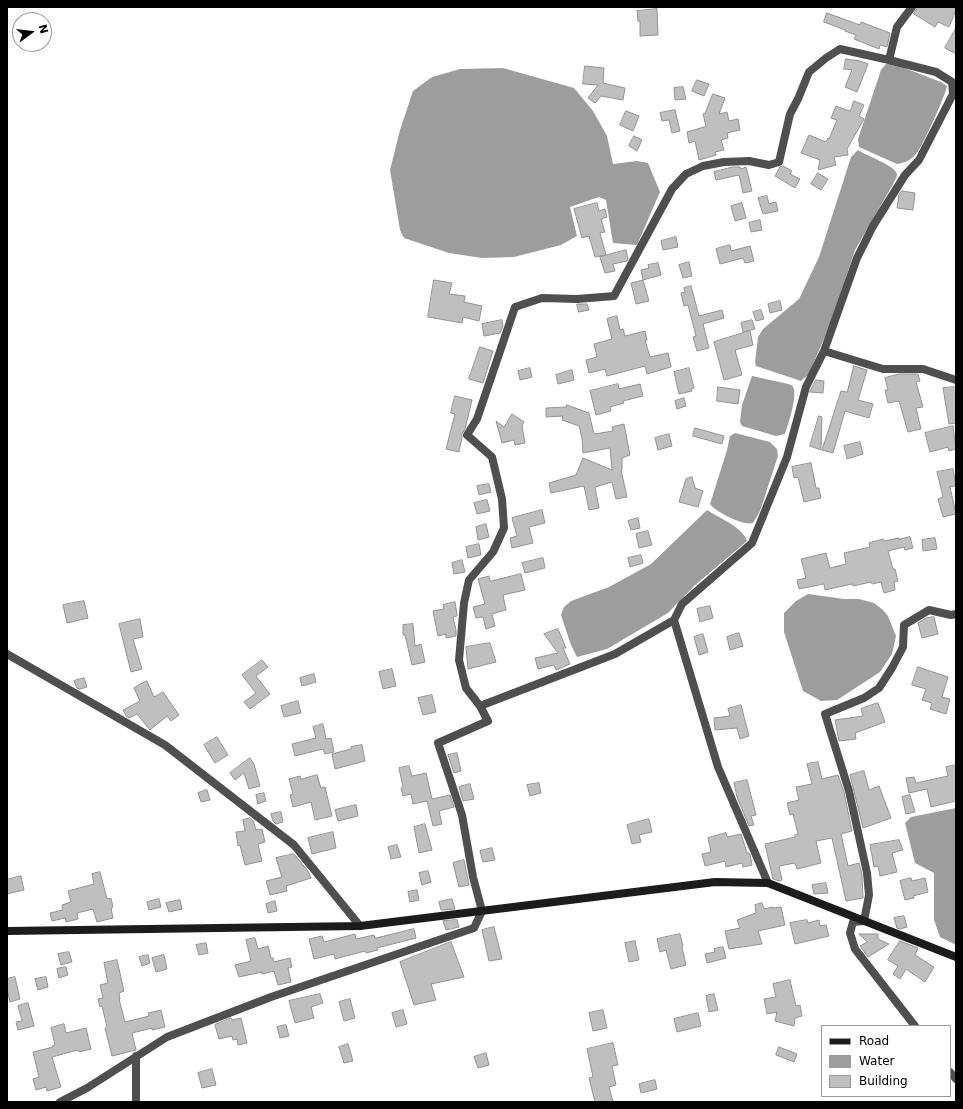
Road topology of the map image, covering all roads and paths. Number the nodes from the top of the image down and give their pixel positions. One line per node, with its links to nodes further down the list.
1 (912, 7): 2 (street)
2 (889, 60): 3 (street); 8 (street)
3 (824, 351): 4 (street); 6 (street)
4 (956, 380)
5 (956, 614): 11 (street)
6 (674, 620): 8 (street); 9 (street)
7 (7, 654): 12 (street)
8 (480, 706): 10 (street)
9 (768, 883): 10 (main road); 11 (main road)
10 (482, 911): 12 (main road); 16 (street)
11 (864, 921): 14 (main road); 15 (street)
12 (360, 926): 13 (main road)
13 (7, 931)
14 (956, 957)
15 (914, 1025)
16 (136, 1056): 17 (street); 18 (street)
17 (60, 1102)
18 (136, 1102)

